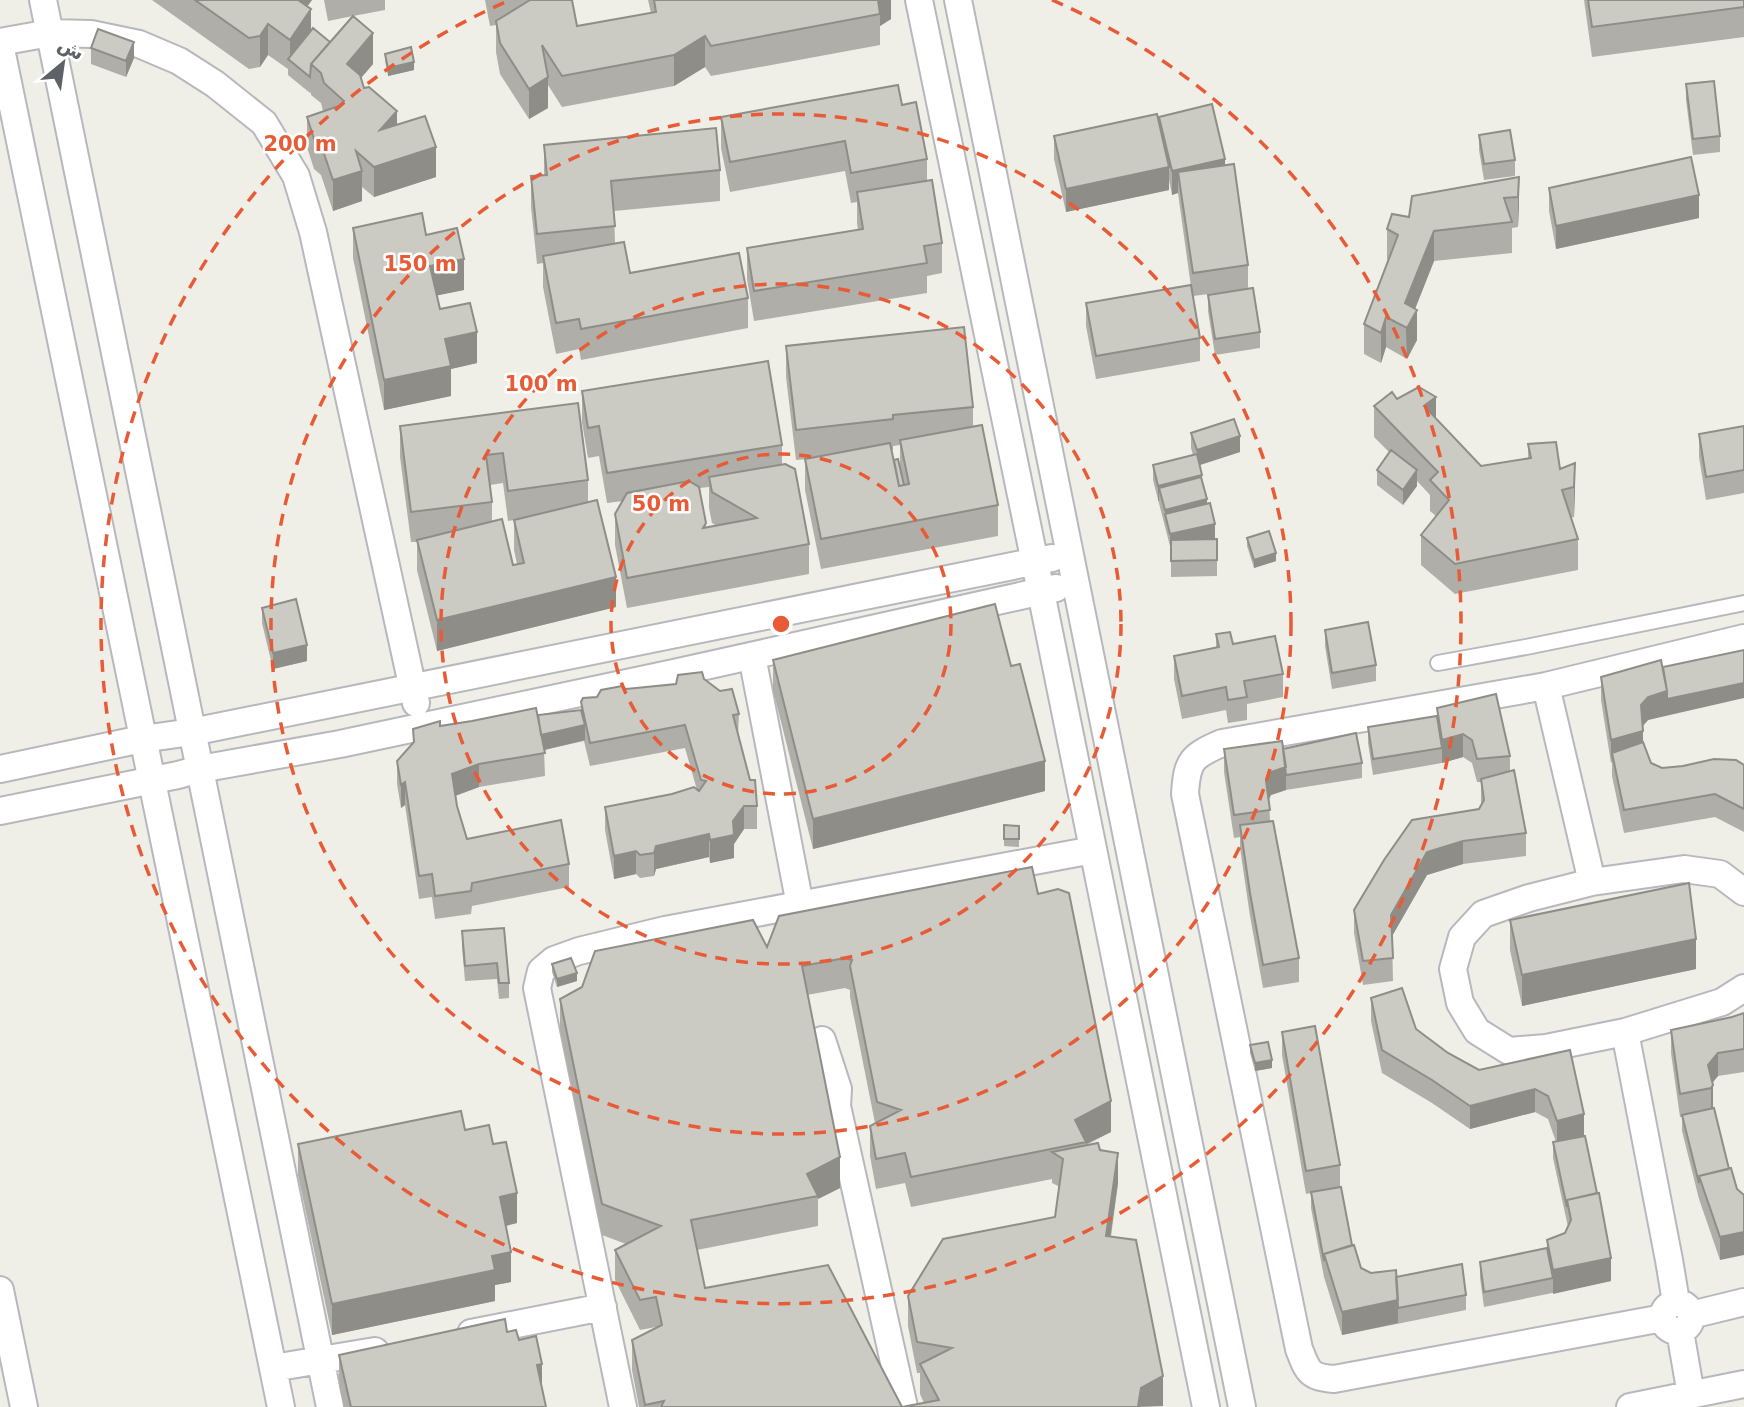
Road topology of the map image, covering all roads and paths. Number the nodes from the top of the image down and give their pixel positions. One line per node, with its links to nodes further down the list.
1 (43, 0): 4 (street)
2 (919, 0): 7 (street)
3 (958, 0): 6 (street)
4 (50, 33): 5 (street); 15 (street); 17 (street)
5 (0, 43): 18 (street)
6 (1071, 554): 7 (street); 8 (street)
7 (1035, 561): 9 (street); 15 (street)
8 (1077, 583): 9 (street); 46 (street)
9 (1041, 592): 12 (street); 23 (street)
10 (1744, 603): 13 (lane)
11 (1744, 638): 14 (street)
12 (752, 656): 16 (street); 26 (street)
13 (1438, 663)
14 (1546, 686): 24 (street); 33 (street)
15 (412, 688): 16 (street); 17 (street)
16 (421, 726): 20 (street)
17 (192, 732): 18 (street); 20 (street)
18 (142, 738): 19 (street); 21 (street)
19 (0, 769)
20 (200, 769): 21 (street); 36 (street)
21 (151, 780): 22 (street); 37 (street)
22 (0, 811)
23 (1093, 850): 26 (street); 45 (street)
24 (1592, 882): 25 (street); 28 (street)
25 (1744, 892)
26 (800, 905): 32 (street)
27 (1744, 988): 28 (street)
28 (1625, 1032): 33 (street)
29 (822, 1040): 44 (street)
30 (0, 1290): 40 (street)
31 (1744, 1302): 33 (street)
32 (603, 1307): 34 (street); 43 (street)
33 (1677, 1317): 39 (street)
34 (453, 1337)
35 (399, 1347): 36 (street)
36 (320, 1360): 37 (street); 42 (street)
37 (273, 1368): 41 (street)
38 (1744, 1384): 39 (street)
39 (1691, 1395): 47 (street)
40 (24, 1407)
41 (281, 1407)
42 (330, 1407)
43 (623, 1407)
44 (904, 1407)
45 (1206, 1407)
46 (1242, 1407)
47 (1630, 1407)

